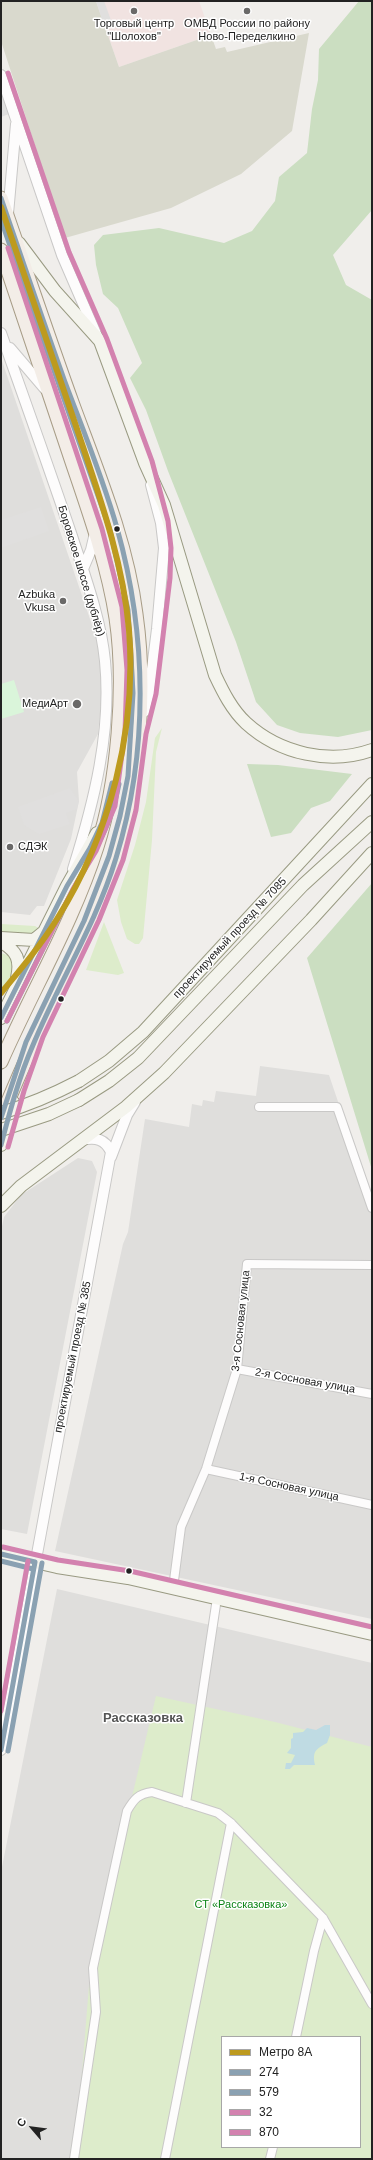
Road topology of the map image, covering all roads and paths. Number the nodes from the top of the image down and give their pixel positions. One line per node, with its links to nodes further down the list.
1 (1, 75): 2 (street)
2 (16, 118): 4 (street); 8 (street)
3 (1, 198): 4 (main road)
4 (8, 218): 5 (main road)
5 (14, 237): 8 (main road); 13 (main road)
6 (1, 250): 9 (main road)
7 (2, 336): 9 (street); 12 (street, Боровское шоссе (дублёр))
8 (100, 341): 10 (main road)
9 (50, 396): 11 (main road)
10 (145, 463): 13 (street); 14 (main road)
11 (95, 531): 12 (street); 16 (main road)
12 (83, 569): 19 (street, Боровское шоссе (дублёр))
13 (139, 733): 25 (main road)
14 (372, 750)
15 (372, 784): 29 (main road, проектируемый проезд № 7085, bridge)
16 (108, 804): 19 (main road); 26 (main road)
17 (372, 822): 31 (main road, проектируемый проезд № 7085, bridge)
18 (372, 853): 27 (main road)
19 (67, 886): 20 (main road)
20 (50, 923): 21 (main road); 23 (main road)
21 (1, 938)
22 (1, 942): 23 (main road)
23 (14, 993): 24 (main road)
24 (1, 1018)
25 (37, 1034): 30 (main road); 33 (main road)
26 (1, 1062)
27 (145, 1090): 32 (main road); 34 (street, проектируемый проезд № 385)
28 (258, 1107): 36 (street)
29 (1, 1113)
30 (1, 1118)
31 (1, 1130)
32 (82, 1140): 34 (street); 35 (main road)
33 (1, 1145)
34 (111, 1154): 43 (street, проектируемый проезд № 385)
35 (1, 1206)
36 (372, 1208)
37 (372, 1265): 38 (street, 3-я Сосновая улица)
38 (237, 1369): 39 (street, 2-я Сосновая улица); 40 (street, 3-я Сосновая улица)
39 (372, 1394)
40 (206, 1469): 41 (street, 1-я Сосновая улица); 44 (street, 3-я Сосновая улица)
41 (372, 1505)
42 (1, 1554): 43 (main road)
43 (35, 1562): 44 (main road); 47 (street, проектируемый проезд № 385)
44 (173, 1588): 45 (main road)
45 (217, 1598): 46 (main road); 48 (street)
46 (372, 1634)
47 (1, 1750)
48 (186, 1803): 49 (street); 54 (street)
49 (231, 1823): 50 (street); 55 (street)
50 (323, 1918): 51 (street); 52 (street)
51 (372, 2004)
52 (296, 2036)
53 (273, 2148): 56 (street)
54 (74, 2159)
55 (165, 2159)
56 (270, 2159)

